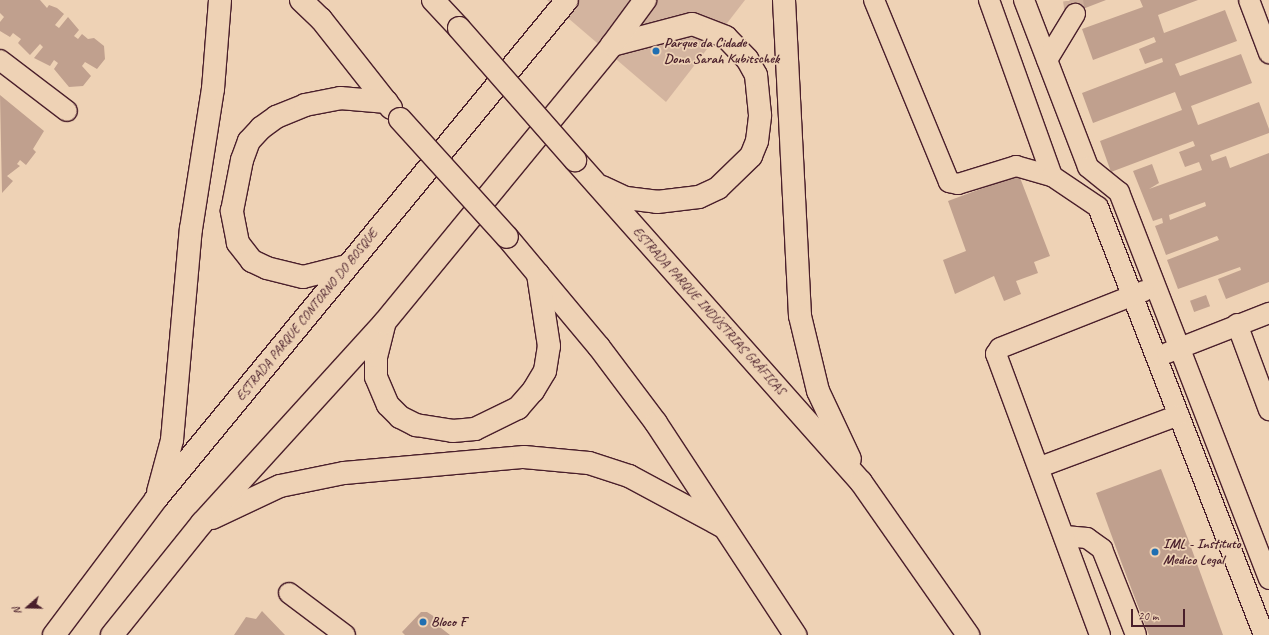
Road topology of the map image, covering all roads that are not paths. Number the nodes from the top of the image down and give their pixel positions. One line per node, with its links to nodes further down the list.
1 (220, 0): 34 (main road)
2 (301, 0): 17 (main road)
3 (433, 0): 20 (main road, ESTRADA PARQUE INDÚSTRIAS GRÁFICAS, bridge)
4 (567, 0): 21 (main road, ESTRADA PARQUE CONTORNO DO BOSQUE)
5 (645, 0): 12 (main road)
6 (784, 0): 33 (main road)
7 (874, 0): 19 (street)
8 (989, 0): 19 (street)
9 (1024, 0): 14 (street)
10 (1249, 0): 13 (street)
11 (1075, 14): 14 (street)
12 (612, 44): 20 (main road); 26 (main road)
13 (1269, 53)
14 (1047, 60): 18 (street)
15 (2, 67): 16 (street)
16 (67, 111)
17 (393, 111): 21 (main road); 22 (main road, bridge)
18 (1088, 167): 19 (street); 23 (street)
19 (1054, 177): 24 (street)
20 (598, 185): 33 (main road, ESTRADA PARQUE INDÚSTRIAS GRÁFICAS)
21 (347, 266): 34 (main road, ESTRADA PARQUE CONTORNO DO BOSQUE)
22 (538, 274): 26 (main road); 36 (main road)
23 (1155, 286): 24 (street); 28 (street)
24 (1132, 295): 29 (street); 32 (street)
25 (1269, 313): 27 (street)
26 (384, 323): 35 (main road)
27 (1237, 324): 28 (street); 30 (street)
28 (1180, 348): 29 (street); 38 (street)
29 (1156, 357): 31 (street)
30 (1269, 410)
31 (1179, 415): 32 (street); 47 (street)
32 (1040, 467): 37 (street)
33 (860, 482): 40 (main road, ESTRADA PARQUE INDÚSTRIAS GRÁFICAS)
34 (156, 499): 41 (main road, ESTRADA PARQUE CONTORNO DO BOSQUE)
35 (202, 523): 36 (main road); 42 (main road)
36 (722, 526): 44 (main road)
37 (1065, 536): 45 (street); 46 (street)
38 (1269, 579)
39 (290, 593): 43 (street)
40 (968, 633)
41 (54, 635)
42 (112, 635)
43 (345, 635)
44 (795, 635)
45 (1100, 635)
46 (1136, 635)
47 (1264, 635)

